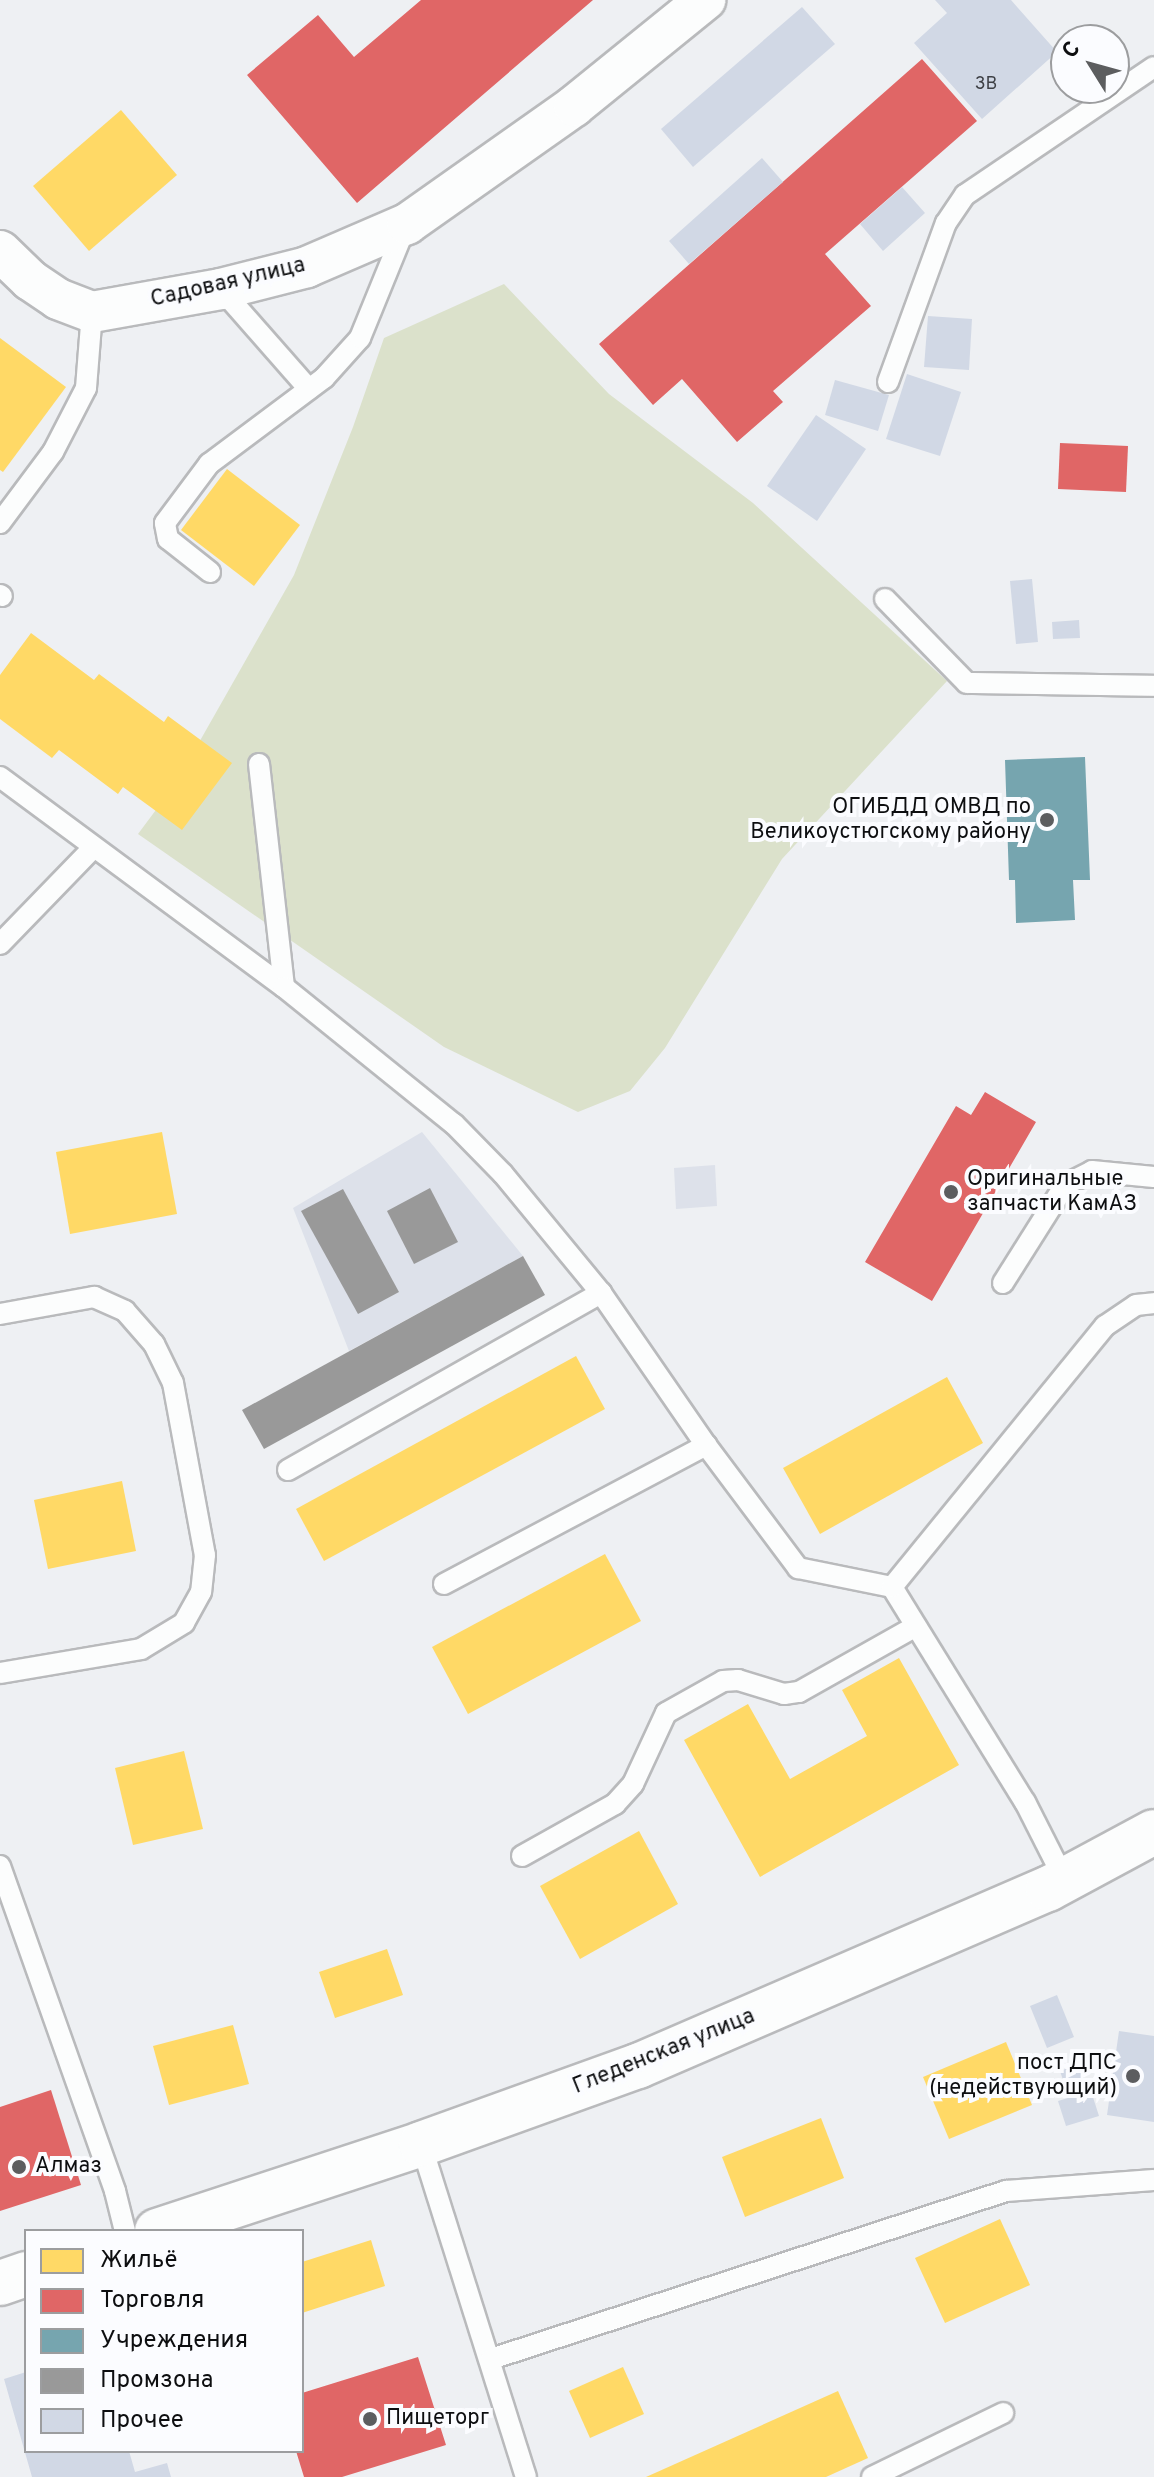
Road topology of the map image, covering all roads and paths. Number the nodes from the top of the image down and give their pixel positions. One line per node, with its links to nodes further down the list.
1 (705, 0): 3 (street, Садовая улица)
2 (1154, 67): 7 (lane)
3 (407, 224): 5 (street, Садовая улица); 8 (lane)
4 (0, 251): 6 (street)
5 (221, 289): 6 (street, Садовая улица); 8 (lane)
6 (92, 312): 9 (lane)
7 (888, 382)
8 (309, 389): 10 (lane)
9 (0, 523)
10 (210, 572)
11 (885, 599): 12 (lane)
12 (1154, 686)
13 (259, 764): 17 (lane)
14 (0, 777): 15 (lane)
15 (93, 848): 16 (lane); 17 (lane)
16 (0, 944)
17 (284, 987): 20 (lane)
18 (1154, 1177): 19 (lane)
19 (1003, 1283)
20 (601, 1293): 23 (lane); 24 (lane)
21 (1154, 1303): 26 (lane)
22 (0, 1314): 28 (lane)
23 (706, 1445): 25 (lane); 26 (lane)
24 (288, 1470)
25 (444, 1584)
26 (892, 1587): 27 (lane)
27 (916, 1626): 30 (lane); 32 (lane)
28 (0, 1673)
29 (1154, 1832): 32 (main road, Гледенская улица)
30 (522, 1856)
31 (0, 1866): 35 (lane)
32 (1065, 1881): 33 (main road, Гледенская улица)
33 (421, 2144): 36 (main road, Гледенская улица); 39 (lane)
34 (1154, 2180): 39 (lane)
35 (124, 2229)
36 (163, 2229)
37 (24, 2275): 38 (main road)
38 (0, 2283)
39 (491, 2359): 41 (lane)
40 (1003, 2413): 42 (lane)
41 (526, 2477)
42 (872, 2477)

